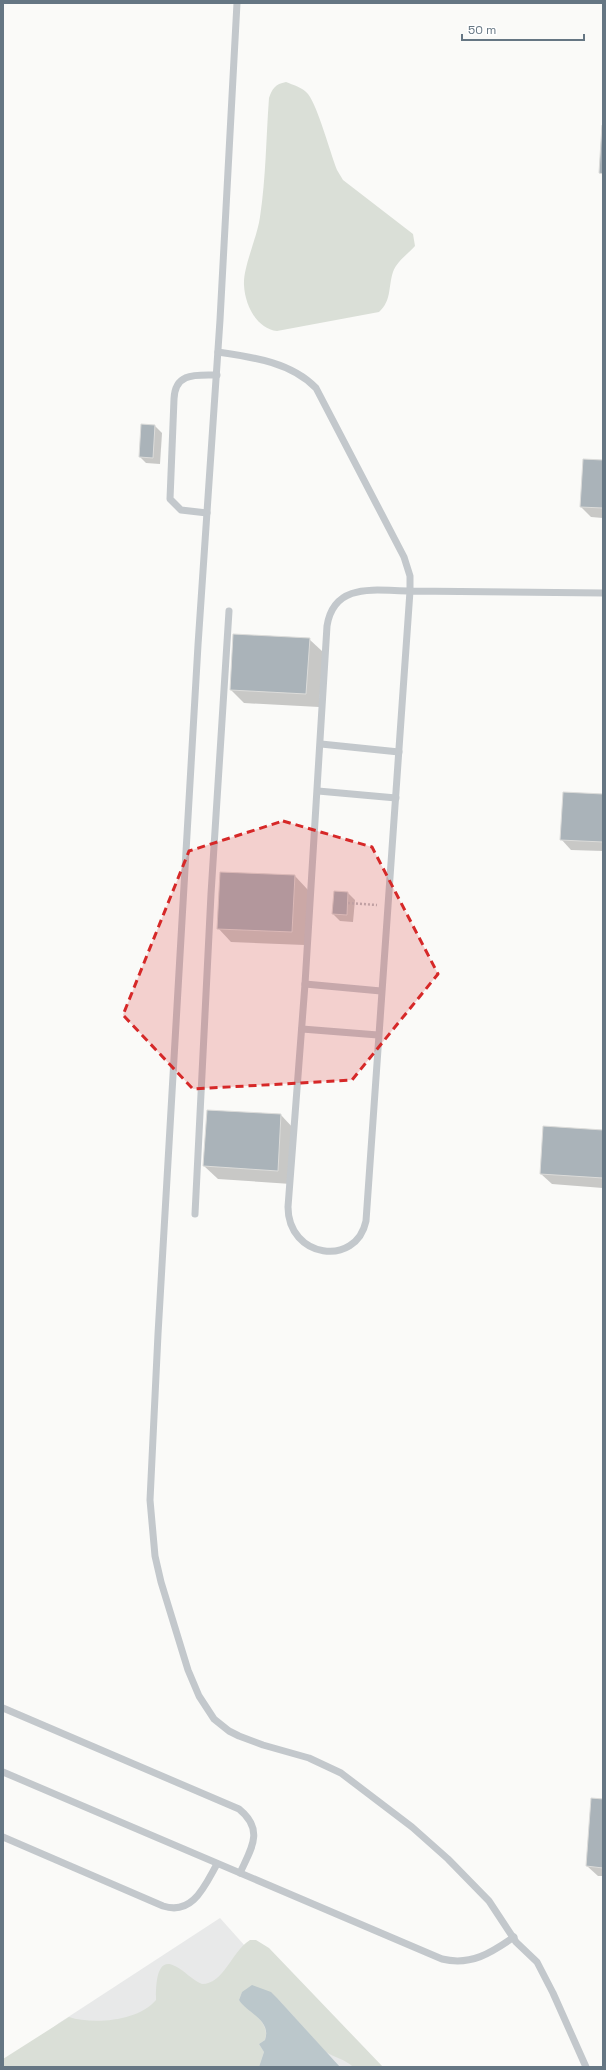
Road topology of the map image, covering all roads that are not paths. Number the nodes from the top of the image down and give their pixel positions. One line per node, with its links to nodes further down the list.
1 (238, 3): 2 (lane)
2 (218, 352): 3 (lane); 5 (lane)
3 (217, 375): 4 (lane); 4 (lane)
4 (207, 513): 22 (lane)
5 (410, 591): 6 (lane); 8 (lane); 9 (lane)
6 (603, 594)
7 (229, 611): 16 (lane)
8 (321, 744): 9 (lane); 10 (lane)
9 (399, 752): 11 (lane)
10 (318, 791): 11 (lane); 12 (lane)
11 (396, 798): 13 (lane)
12 (305, 984): 13 (lane); 14 (lane)
13 (381, 991): 15 (lane)
14 (302, 1029): 15 (lane); 15 (lane)
15 (378, 1035)
16 (195, 1214)
17 (3, 1708): 21 (lane)
18 (3, 1772): 20 (lane)
19 (3, 1837): 20 (lane)
20 (217, 1864): 21 (lane)
21 (240, 1873): 22 (lane)
22 (514, 1937): 23 (lane)
23 (586, 2067)

